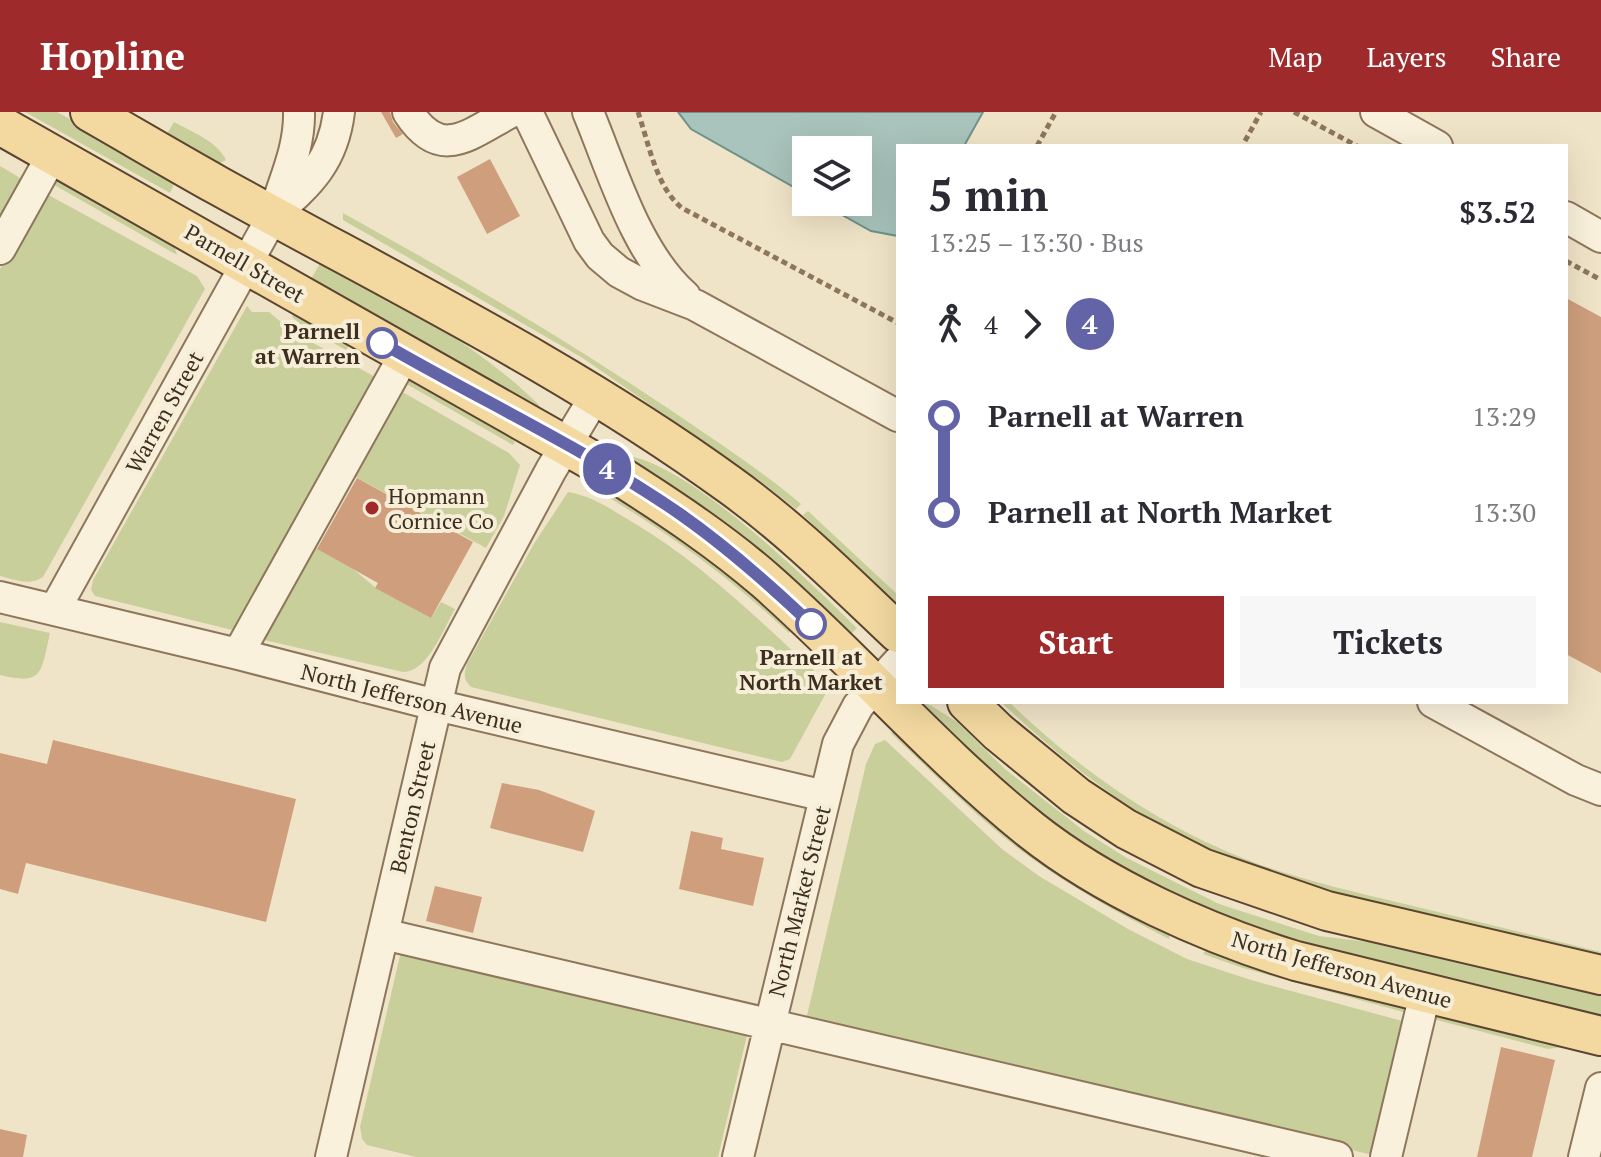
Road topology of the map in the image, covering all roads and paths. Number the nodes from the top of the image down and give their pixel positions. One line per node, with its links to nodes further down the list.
1 (90, 112): 19 (main road)
2 (299, 112): 19 (street)
3 (339, 112): 19 (street)
4 (408, 112): 5 (street)
5 (511, 112)
6 (527, 112): 26 (street)
7 (588, 112): 26 (street)
8 (638, 112): 27 (path)
9 (1056, 112): 15 (path)
10 (1261, 112): 14 (path)
11 (1294, 112): 16 (path)
12 (1376, 112): 17 (street)
13 (0, 125): 18 (main road, Parnell Street)
14 (1245, 141)
15 (1038, 144)
16 (1353, 144)
17 (1433, 144)
18 (53, 154): 22 (street); 24 (main road, Parnell Street)
19 (274, 214): 24 (street, Warren Street); 29 (main road)
20 (1568, 218): 21 (street)
21 (1601, 237)
22 (0, 249)
23 (1568, 262): 25 (path)
24 (246, 263): 28 (main road, Parnell Street); 33 (street, Warren Street)
25 (1601, 280)
26 (695, 305): 30 (street)
27 (896, 322)
28 (404, 356): 31 (main road, Parnell Street); 35 (street)
29 (596, 395): 31 (street, Benton Street); 34 (main road)
30 (896, 415)
31 (566, 446): 36 (main road, Parnell Street); 40 (street, Benton Street)
32 (0, 597): 33 (street, North Jefferson Avenue)
33 (55, 609): 35 (street, North Jefferson Avenue)
34 (896, 631)
35 (238, 654): 40 (street, North Jefferson Avenue)
36 (886, 674): 42 (street, North Market Street)
37 (910, 704): 45 (main road, North Jefferson Avenue)
38 (969, 704): 44 (main road)
39 (1437, 704): 41 (street)
40 (436, 705): 42 (street, North Jefferson Avenue); 43 (street, Benton Street)
41 (1601, 790)
42 (825, 796): 46 (street, North Market Street)
43 (383, 934): 46 (street); 49 (street, Benton Street)
44 (1601, 975)
45 (1425, 994): 47 (main road, North Jefferson Avenue); 52 (street)
46 (768, 1025): 50 (street, North Market Street); 51 (street)
47 (1601, 1036)
48 (1601, 1088): 53 (street)
49 (332, 1157)
50 (738, 1157)
51 (1337, 1157)
52 (1386, 1157)
53 (1584, 1157)

